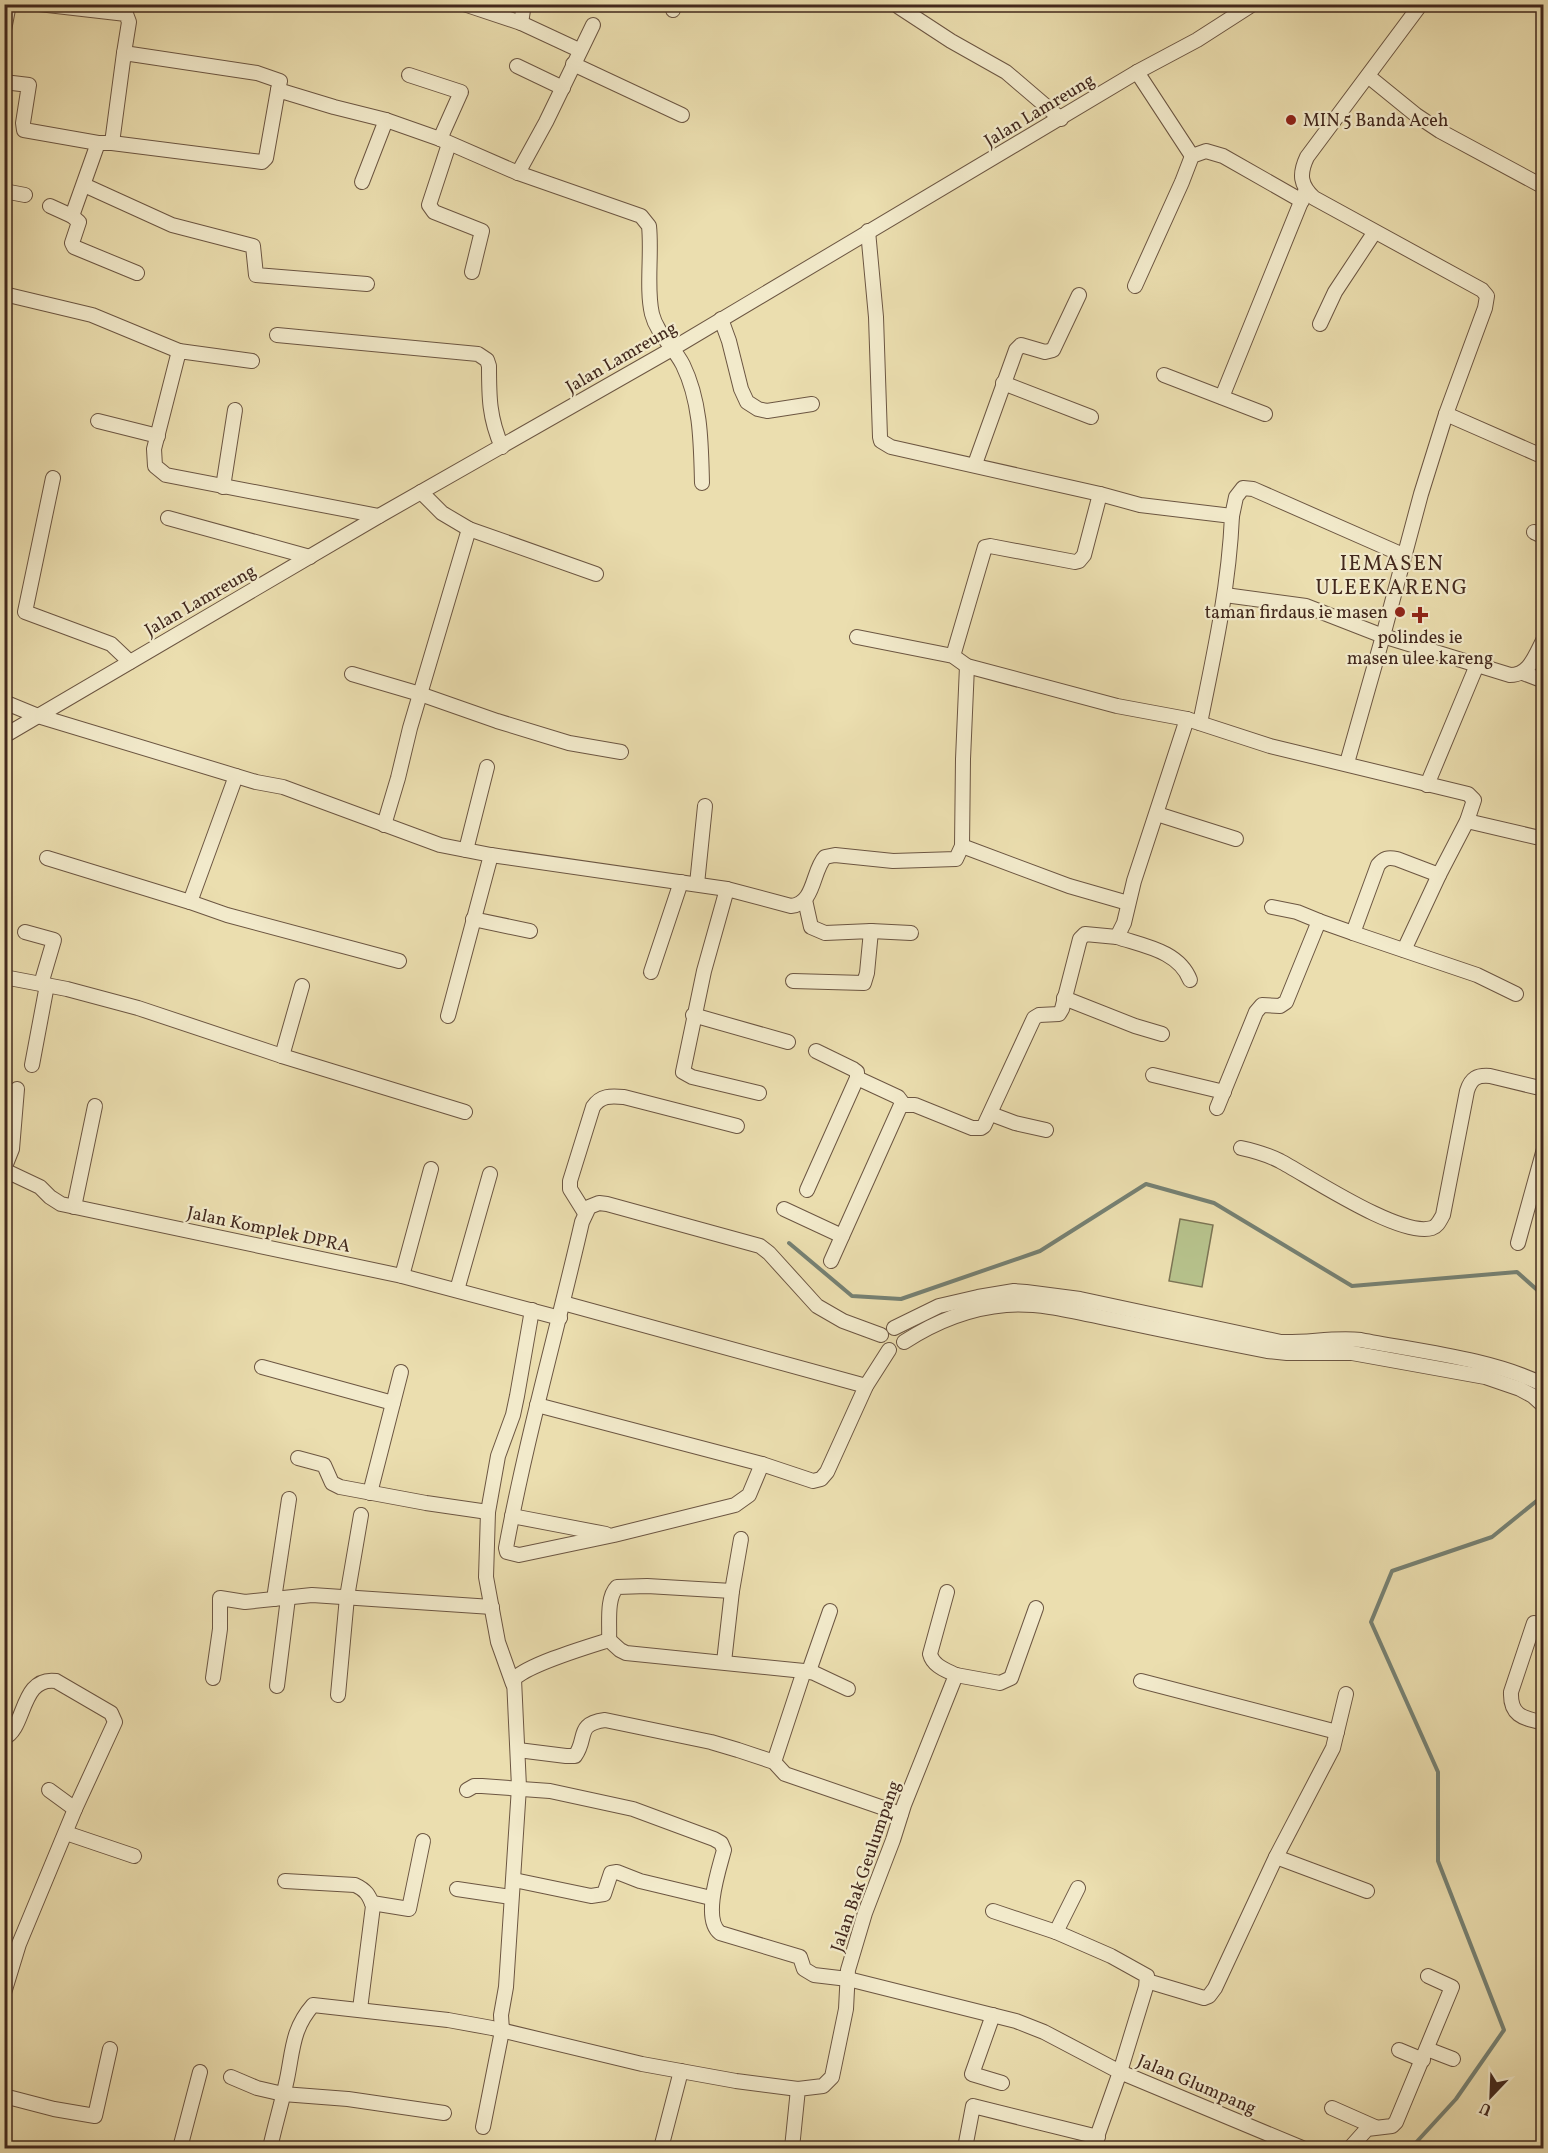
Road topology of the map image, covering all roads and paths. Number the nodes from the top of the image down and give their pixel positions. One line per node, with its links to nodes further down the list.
1 (9, 4): 11 (street)
2 (39, 4): 7 (street)
3 (464, 4): 9 (street)
4 (524, 4): 9 (street)
5 (1253, 4): 16 (street, Jalan Lamreung)
6 (1421, 4): 18 (street)
7 (81, 7): 13 (street)
8 (899, 7): 23 (street)
9 (521, 23): 12 (street)
10 (593, 25): 12 (street)
11 (4, 30)
12 (579, 50): 14 (street)
13 (124, 53): 21 (street); 26 (street)
14 (573, 64): 20 (street); 22 (street)
15 (517, 66): 20 (street)
16 (1137, 72): 23 (street, Jalan Lamreung); 27 (street)
17 (409, 75): 25 (street)
18 (1368, 76): 31 (street); 34 (street)
19 (4, 82): 26 (street)
20 (563, 88): 28 (street)
21 (278, 90): 24 (street); 26 (street)
22 (682, 115)
23 (1061, 119): 37 (street, Jalan Lamreung)
24 (386, 120): 25 (street); 29 (street)
25 (445, 141): 28 (street); 39 (street)
26 (105, 143): 30 (street)
27 (1192, 156): 34 (street); 42 (street)
28 (518, 173): 48 (street)
29 (362, 182)
30 (84, 185): 36 (street); 41 (street)
31 (1544, 187)
32 (4, 191): 33 (street)
33 (26, 195)
34 (1304, 196): 38 (street); 53 (street)
35 (50, 206): 36 (street)
36 (72, 216): 40 (street)
37 (868, 231): 45 (street, Jalan Lamreung); 63 (street)
38 (1374, 233): 46 (street); 57 (street)
39 (472, 272)
40 (137, 273)
41 (367, 284)
42 (1135, 286)
43 (4, 294): 49 (street)
44 (1080, 295): 52 (street)
45 (721, 319): 48 (street, Jalan Lamreung); 54 (street)
46 (1320, 324)
47 (277, 335): 61 (street)
48 (672, 349): 61 (street, Jalan Lamreung); 65 (street)
49 (180, 351): 50 (street); 60 (street)
50 (252, 361)
51 (1164, 375): 53 (street)
52 (1003, 383): 58 (street); 63 (street)
53 (1222, 397): 56 (street)
54 (812, 404)
55 (235, 410): 66 (street)
56 (1265, 414)
57 (1446, 414): 62 (street); 73 (street)
58 (1091, 417)
59 (98, 421): 60 (street)
60 (158, 436): 66 (street)
61 (502, 447): 67 (street, Jalan Lamreung)
62 (1544, 457)
63 (975, 464): 68 (street)
64 (53, 478): 81 (street)
65 (702, 483)
66 (223, 487): 69 (street)
67 (421, 492): 69 (street, Jalan Lamreung); 72 (street)
68 (1100, 494): 70 (street); 80 (street)
69 (379, 516): 74 (street, Jalan Lamreung)
70 (1232, 516): 73 (street); 76 (street)
71 (168, 518): 74 (street)
72 (469, 529): 75 (street); 87 (street)
73 (1403, 555): 77 (street)
74 (310, 557): 81 (street, Jalan Lamreung)
75 (596, 574)
76 (1225, 595): 77 (street); 90 (street)
77 (1383, 636): 82 (street); 93 (street)
78 (857, 637): 80 (street)
79 (1544, 639): 84 (street)
80 (953, 656): 83 (street)
81 (130, 662): 89 (street, Jalan Lamreung)
82 (1477, 665): 84 (street); 96 (street)
83 (967, 666): 90 (street); 103 (street)
84 (1523, 673): 86 (street)
85 (351, 674): 87 (street)
86 (1544, 681)
87 (420, 694): 92 (street); 100 (street)
88 (4, 702): 89 (street)
89 (38, 716): 91 (street, Jalan Lamreung); 95 (street)
90 (1194, 721): 93 (street); 98 (street)
91 (4, 736)
92 (621, 752)
93 (1347, 763): 96 (street)
94 (487, 767): 104 (street)
95 (236, 776): 100 (street); 112 (street)
96 (1427, 785): 99 (street)
97 (705, 806): 109 (street)
98 (1156, 814): 102 (street); 113 (street)
99 (1467, 821): 101 (street); 107 (street)
100 (384, 825): 104 (street)
101 (1543, 837)
102 (1236, 839)
103 (962, 846): 111 (street); 113 (street)
104 (466, 850): 105 (street)
105 (491, 855): 108 (street); 115 (street)
106 (47, 858): 112 (street)
107 (1439, 875): 121 (street); 123 (street)
108 (681, 882): 109 (street); 125 (street)
109 (697, 884): 110 (street)
110 (727, 889): 111 (street); 133 (street)
111 (805, 900): 118 (street)
112 (190, 902): 124 (street)
113 (1128, 903): 122 (street)
114 (1272, 907): 116 (street)
115 (473, 919): 117 (street); 134 (street)
116 (1319, 921): 121 (street); 144 (street)
117 (530, 931)
118 (871, 931): 120 (street); 128 (street)
119 (25, 932): 129 (street)
120 (911, 933)
121 (1353, 933): 123 (street)
122 (1117, 937): 127 (street); 132 (street)
123 (1404, 950): 131 (street)
124 (399, 961)
125 (651, 972)
126 (4, 977): 129 (street)
127 (1190, 980)
128 (793, 981)
129 (44, 985): 138 (street); 139 (street)
130 (302, 986): 138 (street)
131 (1516, 994)
132 (1065, 998): 135 (street); 150 (street)
133 (693, 1015): 136 (street); 145 (street)
134 (448, 1016)
135 (1162, 1034)
136 (788, 1042)
137 (816, 1052): 141 (street)
138 (282, 1056): 149 (street)
139 (32, 1065)
140 (1153, 1075): 144 (street)
141 (858, 1078): 146 (street); 158 (street)
142 (17, 1089): 155 (street)
143 (1544, 1089): 153 (street)
144 (1224, 1092): 148 (street)
145 (759, 1093)
146 (904, 1105): 150 (street); 162 (street)
147 (95, 1106): 159 (street)
148 (1217, 1108)
149 (465, 1113)
150 (991, 1114): 152 (street)
151 (737, 1126): 161 (street)
152 (1046, 1130)
153 (1241, 1148)
154 (1544, 1149): 163 (street)
155 (4, 1169): 159 (street, Jalan Komplek DPRA)
156 (431, 1169): 165 (street)
157 (490, 1174): 166 (street)
158 (807, 1190)
159 (74, 1207): 165 (street, Jalan Komplek DPRA)
160 (784, 1209): 162 (street)
161 (585, 1213): 167 (street); 171 (street)
162 (842, 1236): 164 (street)
163 (1518, 1243)
164 (831, 1261)
165 (402, 1276): 166 (street, Jalan Komplek DPRA)
166 (457, 1290): 169 (street, Jalan Komplek DPRA)
167 (563, 1303): 170 (street); 178 (street)
168 (1079, 1306): 171 (street); 172 (street); 173 (street)
169 (532, 1310): 170 (street, Jalan Komplek DPRA); 188 (street)
170 (560, 1318): 180 (street)
171 (888, 1331): 173 (street); 174 (street)
172 (1229, 1337): 177 (street); 181 (street)
173 (904, 1342): 174 (street)
174 (889, 1350): 178 (street)
175 (262, 1367): 179 (street)
176 (401, 1372): 179 (street)
177 (1544, 1385)
178 (866, 1386): 185 (street)
179 (393, 1403): 186 (street)
180 (537, 1405): 185 (street); 190 (street)
181 (1544, 1406)
182 (1544, 1412): 183 (street)
183 (1544, 1419)
184 (298, 1458): 186 (street)
185 (762, 1464): 191 (street)
186 (370, 1493): 188 (street)
187 (289, 1499): 197 (street)
188 (488, 1512): 198 (street)
189 (361, 1515): 195 (street)
190 (512, 1516): 191 (street); 191 (street)
191 (614, 1535)
192 (741, 1539): 193 (street)
193 (732, 1590): 202 (street); 203 (street)
194 (947, 1592): 205 (street)
195 (347, 1597): 196 (street); 198 (street); 212 (street)
196 (288, 1598): 197 (street); 209 (street)
197 (274, 1599): 206 (street)
198 (492, 1607): 208 (street)
199 (1036, 1608): 205 (street)
200 (830, 1611): 204 (street)
201 (1534, 1623): 213 (street)
202 (609, 1640): 203 (street); 208 (street)
203 (724, 1662): 204 (street)
204 (806, 1671): 210 (street); 217 (street)
205 (956, 1675): 222 (street, Jalan Bak Geulumpang)
206 (213, 1678)
207 (1141, 1681): 214 (street)
208 (513, 1684): 216 (street)
209 (277, 1686)
210 (848, 1689)
211 (1346, 1694): 214 (street)
212 (339, 1695)
213 (1544, 1723)
214 (1337, 1732): 226 (street)
215 (4, 1738): 221 (street)
216 (518, 1750): 217 (street); 218 (street)
217 (774, 1762): 222 (street)
218 (519, 1787): 220 (street); 227 (street); 233 (street)
219 (49, 1790): 221 (street)
220 (467, 1790)
221 (75, 1809): 223 (street)
222 (901, 1814): 238 (street, Jalan Bak Geulumpang)
223 (66, 1833): 225 (street); 240 (street)
224 (423, 1841): 234 (street)
225 (134, 1856)
226 (1276, 1857): 231 (street); 239 (street)
227 (514, 1880): 232 (street); 233 (street)
228 (285, 1881): 234 (street)
229 (1078, 1888): 236 (street)
230 (457, 1889): 232 (street)
231 (1367, 1891)
232 (511, 1897): 243 (street)
233 (711, 1898): 238 (street)
234 (372, 1903): 241 (street)
235 (993, 1911): 236 (street)
236 (1056, 1932): 239 (street)
237 (1428, 1976): 246 (street)
238 (848, 1979): 242 (street); 253 (street, Jalan Bak Geulumpang)
239 (1147, 1981): 250 (street)
240 (4, 1993)
241 (360, 2009): 243 (street); 254 (street)
242 (993, 2015): 250 (street); 252 (street)
243 (502, 2031): 248 (street); 258 (street)
244 (110, 2049): 255 (street)
245 (1399, 2050): 246 (street)
246 (1425, 2054): 247 (street); 259 (street)
247 (1453, 2059)
248 (681, 2071): 253 (street); 263 (street)
249 (200, 2072): 261 (street)
250 (1120, 2072): 260 (street, Jalan Glumpang); 266 (street, Jalan Glumpang)
251 (231, 2077): 254 (street)
252 (1002, 2083)
253 (798, 2089): 264 (street)
254 (283, 2094): 257 (street); 262 (street)
255 (4, 2096)
256 (1332, 2108): 259 (street)
257 (444, 2114)
258 (483, 2127)
259 (1375, 2127): 267 (street)
260 (1096, 2143): 265 (street)
261 (180, 2148)
262 (270, 2148)
263 (661, 2148)
264 (792, 2148)
265 (964, 2148)
266 (1302, 2148)
267 (1350, 2148)

